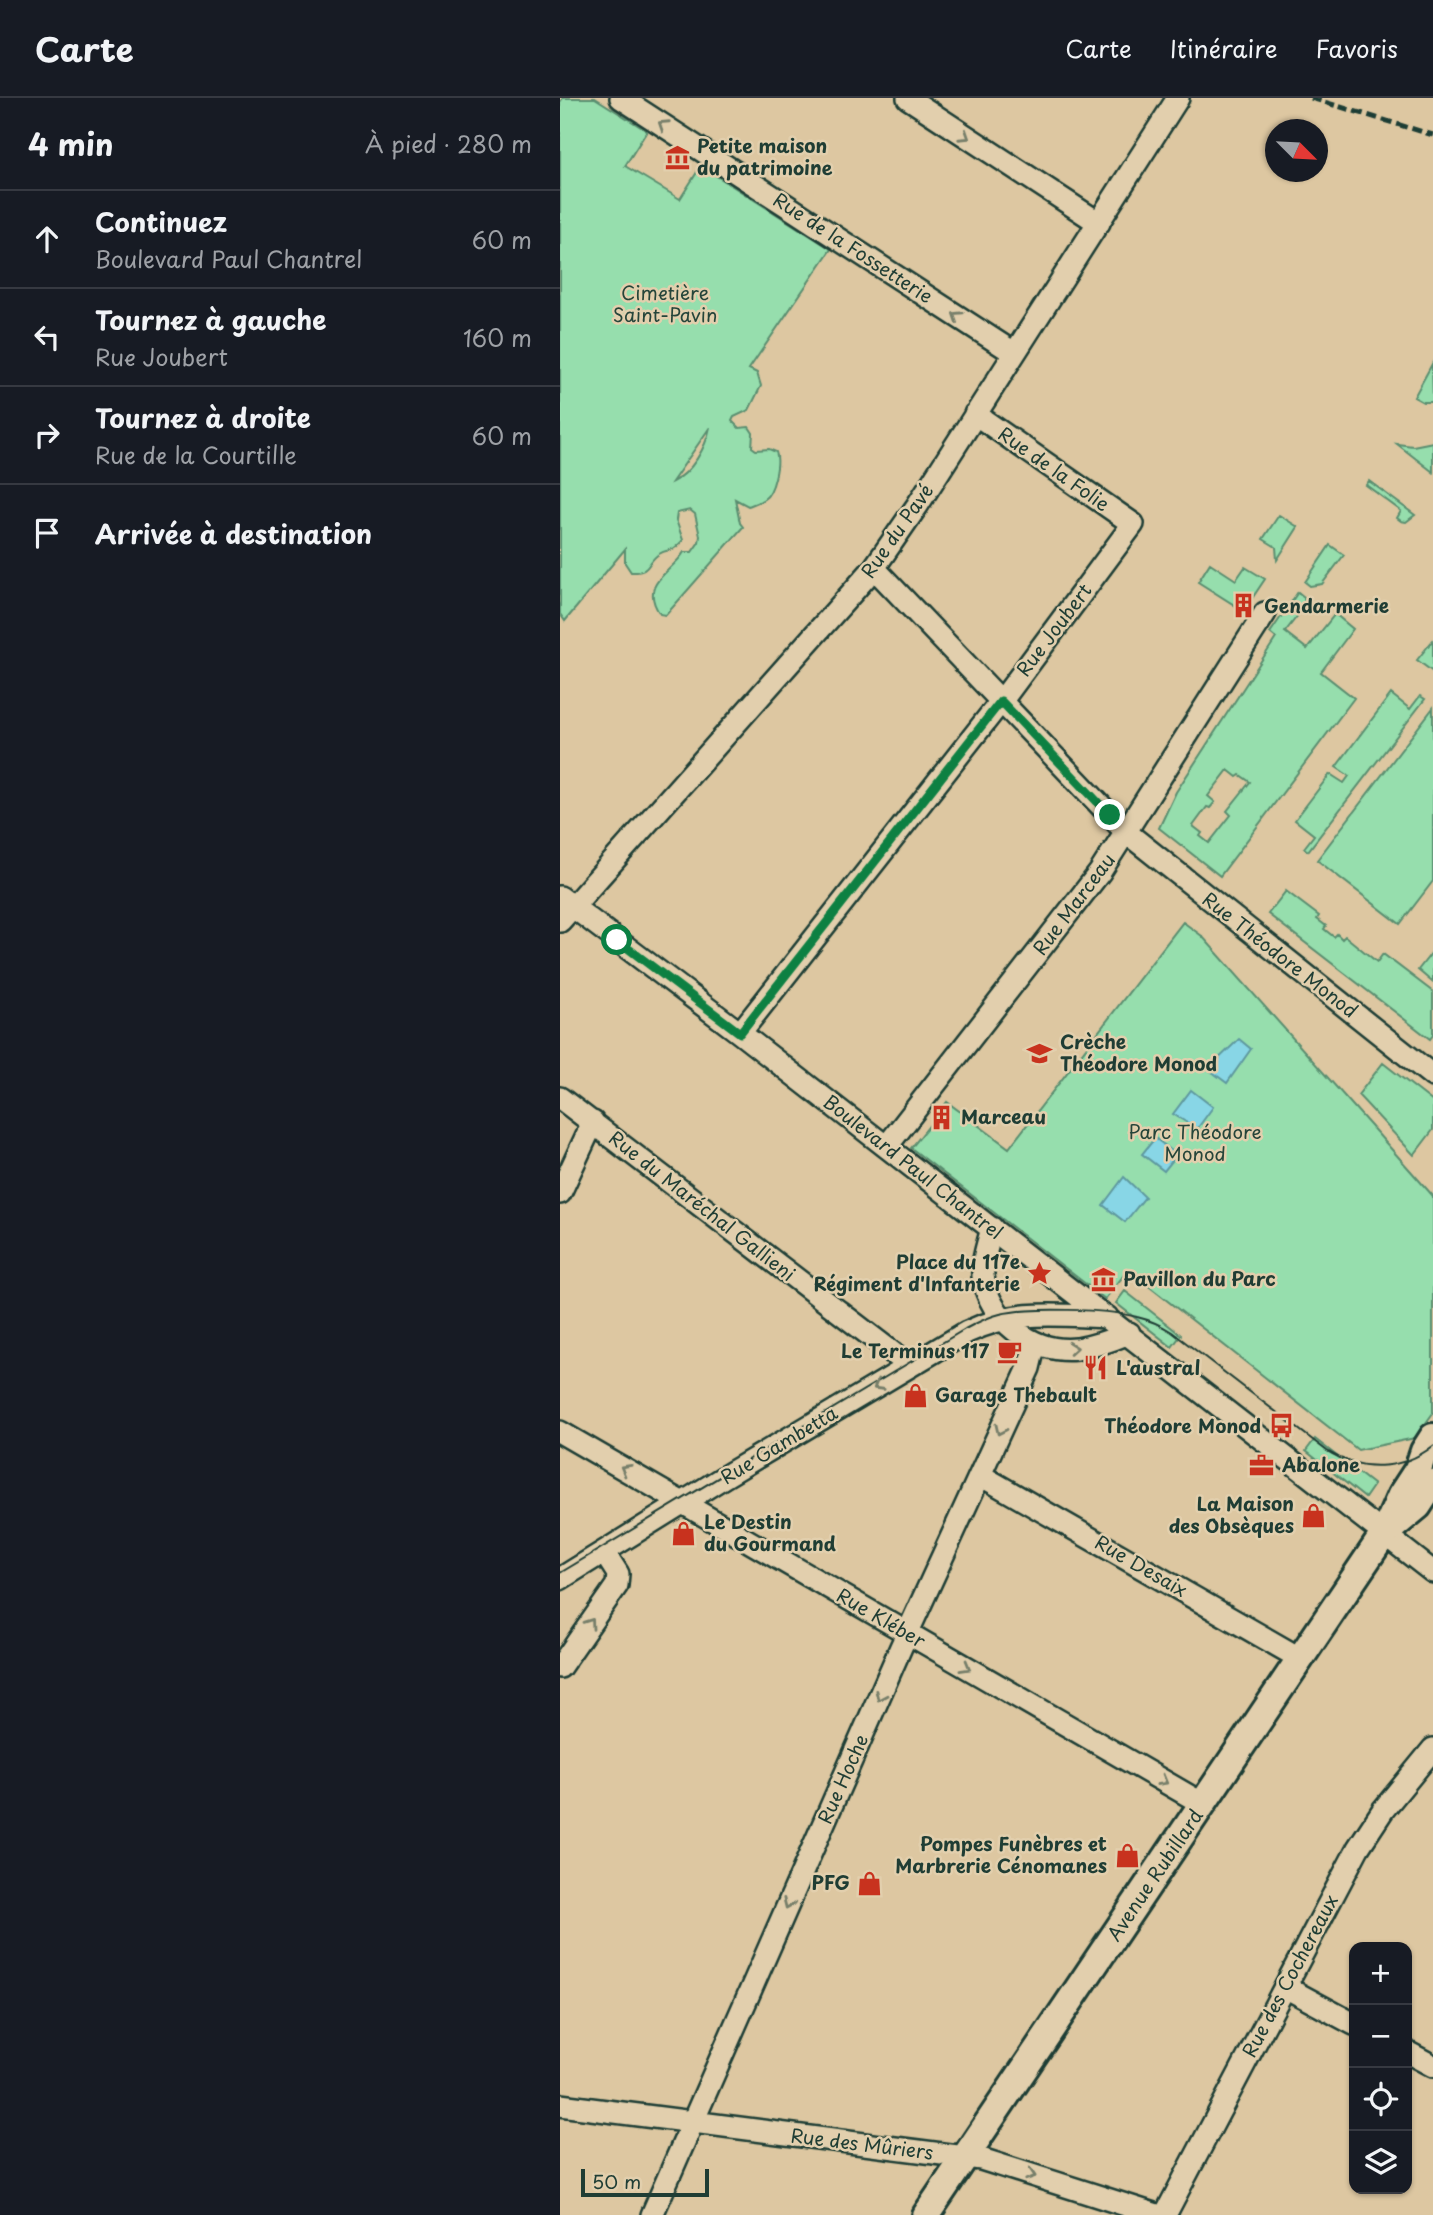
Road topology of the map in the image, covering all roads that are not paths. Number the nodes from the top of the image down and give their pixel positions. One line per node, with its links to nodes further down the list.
1 (621, 98): 5 (street, Rue de la Fossetterie, one-way to 1)
2 (908, 98): 4 (street, one-way to 4)
3 (1178, 98): 4 (street, Rue du Pavé)
4 (1098, 223): 5 (street, Rue du Pavé)
5 (1014, 353): 6 (street, Rue du Pavé)
6 (975, 414): 7 (street, Rue de la Folie); 8 (street, Rue du Pavé)
7 (1133, 524): 10 (street, Rue Joubert)
8 (874, 568): 10 (street, Rue Théodore Monod); 12 (street, Rue du Pavé)
9 (1265, 613): 11 (street, Rue Marceau)
10 (1001, 701): 11 (street, Rue Théodore Monod); 13 (street, Rue Joubert)
11 (1127, 833): 14 (street, Rue Théodore Monod); 17 (street, Rue Marceau)
12 (564, 908): 13 (street, Boulevard Paul Chantrel)
13 (740, 1033): 17 (street, Boulevard Paul Chantrel)
14 (1433, 1076)
15 (560, 1098): 16 (street, Rue du Maréchal Gallieni)
16 (593, 1122): 18 (street); 24 (street, Rue du Maréchal Gallieni)
17 (887, 1146): 19 (street, Boulevard Paul Chantrel)
18 (560, 1193)
19 (992, 1228): 20 (street, Boulevard Paul Chantrel); 21 (street)
20 (1107, 1317): 21 (street, Rue Gambetta); 22 (street, Boulevard Paul Chantrel)
21 (1002, 1318): 23 (street); 24 (street, Rue Gambetta)
22 (1129, 1334): 23 (street, one-way to 22); 30 (street, Boulevard Paul Chantrel)
23 (1035, 1343): 27 (street, Rue Hoche, one-way to 27)
24 (910, 1366): 29 (street, Rue Gambetta, one-way to 29)
25 (560, 1432): 29 (street, Rue Kléber, one-way to 25)
26 (1433, 1437): 30 (main road, Avenue Rubillard)
27 (980, 1475): 34 (street, Rue Hoche); 35 (street, Rue Desaix)
28 (1433, 1483): 30 (main road, Avenue Rubillard)
29 (684, 1504): 31 (street, Rue Gambetta); 34 (street, Rue Kléber)
30 (1384, 1534): 32 (street, Boulevard Paul Chantrel); 35 (main road, Avenue Rubillard)
31 (604, 1552): 33 (street, Rue Gambetta); 36 (street, one-way to 31)
32 (1433, 1572)
33 (560, 1579)
34 (907, 1633): 38 (street, Rue Kléber, one-way to 38); 44 (street, Rue Hoche, one-way to 44)
35 (1301, 1659): 38 (main road, Avenue Rubillard)
36 (560, 1667)
37 (1433, 1749): 39 (street, Rue des Cochereaux)
38 (1203, 1804): 45 (main road, Avenue Rubillard)
39 (1285, 1987): 40 (street); 49 (street, Rue des Cochereaux)
40 (1349, 2021)
41 (1412, 2055): 42 (street)
42 (1433, 2066)
43 (560, 2105): 44 (street, Rue des Mûriers)
44 (693, 2123): 45 (street, Rue des Mûriers); 46 (street, Rue Hoche)
45 (965, 2157): 47 (main road, Avenue Rubillard); 48 (street, Rue des Mûriers, one-way to 48)
46 (652, 2215)
47 (926, 2215)
48 (1157, 2215)
49 (1165, 2215)

